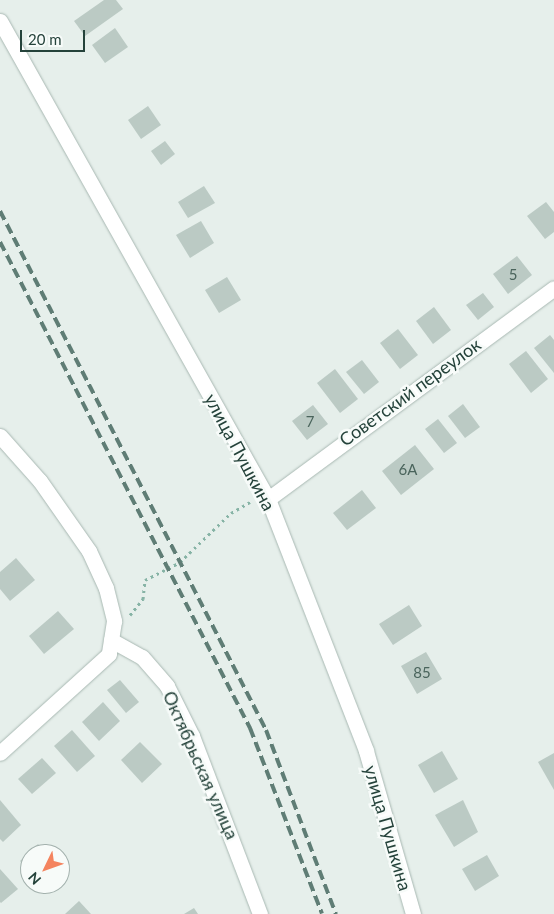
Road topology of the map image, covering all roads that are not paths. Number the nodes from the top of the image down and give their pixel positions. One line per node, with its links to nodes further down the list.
1 (0, 20): 4 (street, улица Пушкина)
2 (554, 288): 4 (street, Советский переулок)
3 (0, 436): 5 (street)
4 (268, 499): 8 (street, улица Пушкина)
5 (111, 640): 6 (street); 7 (street, Октябрьская улица)
6 (0, 753)
7 (260, 914)
8 (413, 914)

